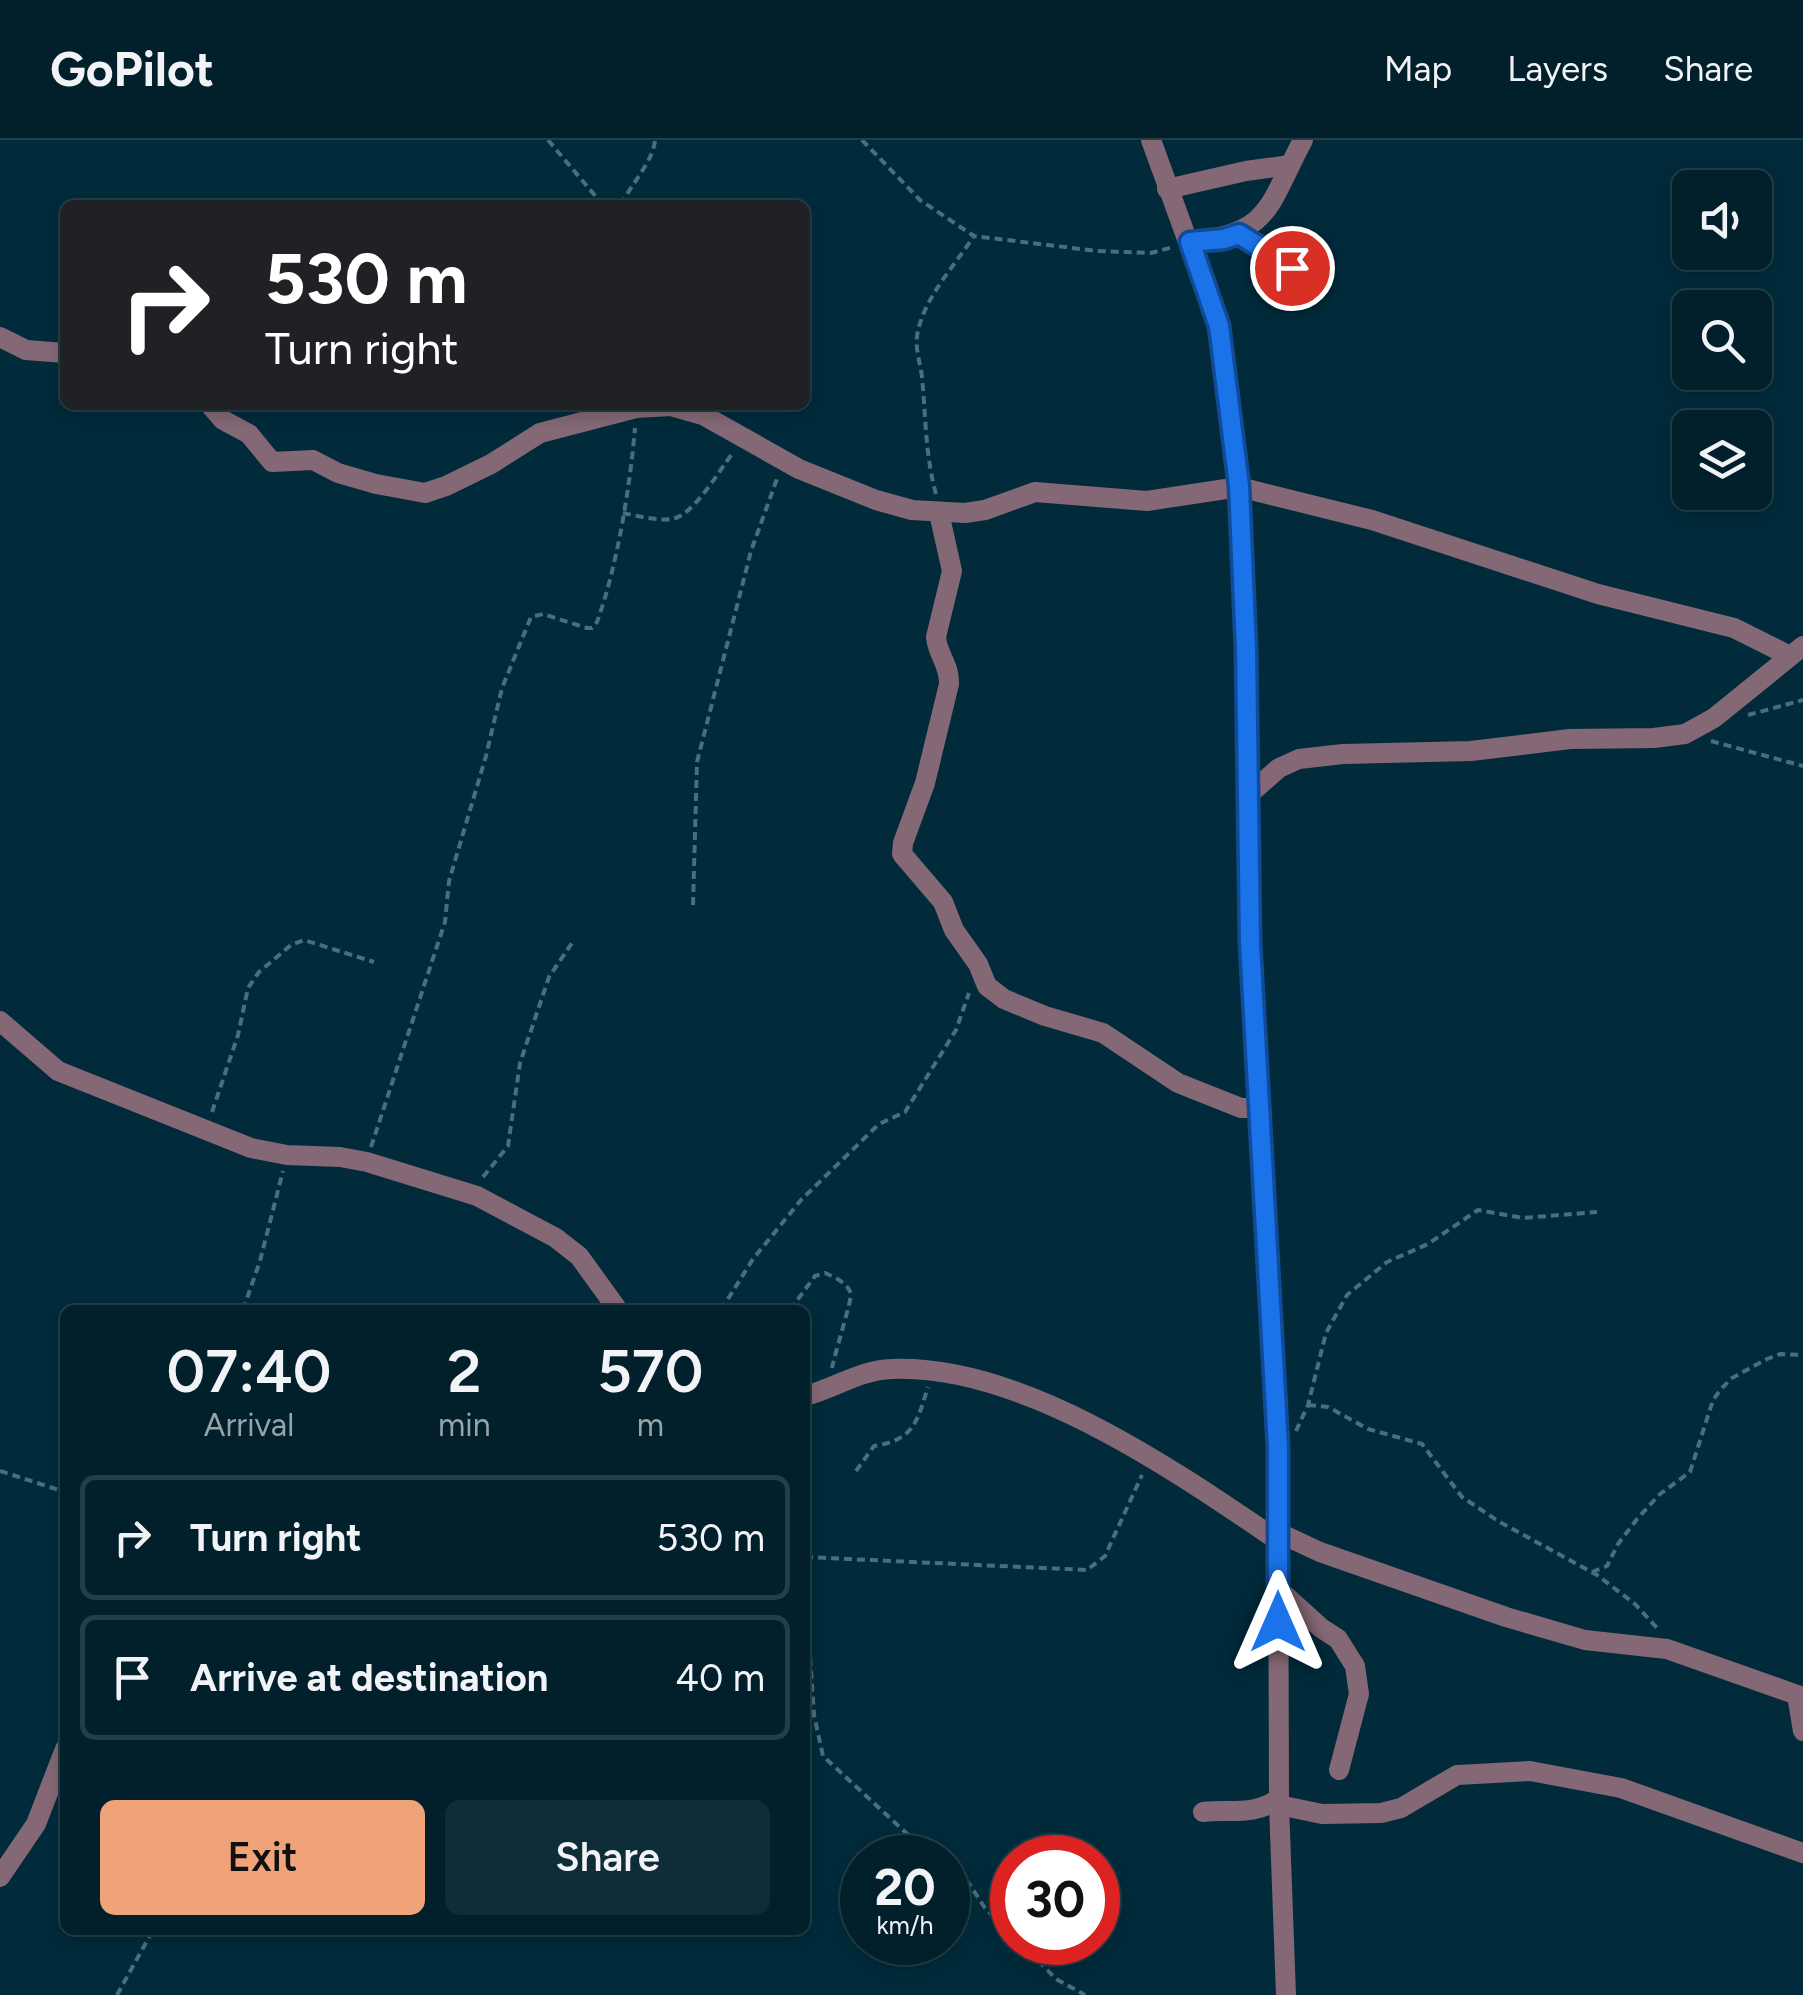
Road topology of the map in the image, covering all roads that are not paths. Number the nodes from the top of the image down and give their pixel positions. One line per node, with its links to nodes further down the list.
1 (1151, 140): 4 (street)
2 (1303, 140): 3 (street)
3 (1290, 165): 4 (street); 5 (street)
4 (1167, 189): 6 (street)
5 (1239, 234): 6 (street); 7 (street)
6 (1190, 242): 13 (street)
7 (1307, 286)
8 (0, 337): 9 (street)
9 (60, 352)
10 (215, 410): 11 (street)
11 (628, 410)
12 (691, 410): 14 (street)
13 (1239, 486): 14 (street); 15 (street); 16 (street)
14 (939, 512): 18 (street)
15 (1796, 651): 16 (street)
16 (1247, 796): 18 (street)
17 (0, 1022): 19 (street)
18 (1256, 1108): 21 (street)
19 (614, 1305)
20 (810, 1394): 21 (street)
21 (1278, 1536): 22 (street); 23 (street)
22 (1278, 1589): 26 (street); 27 (street)
23 (1800, 1696): 24 (street)
24 (1803, 1730)
25 (60, 1762): 30 (street)
26 (1338, 1770)
27 (1279, 1802): 28 (street); 29 (street); 31 (street)
28 (1203, 1812)
29 (1803, 1853)
30 (0, 1876)
31 (1286, 1995)

